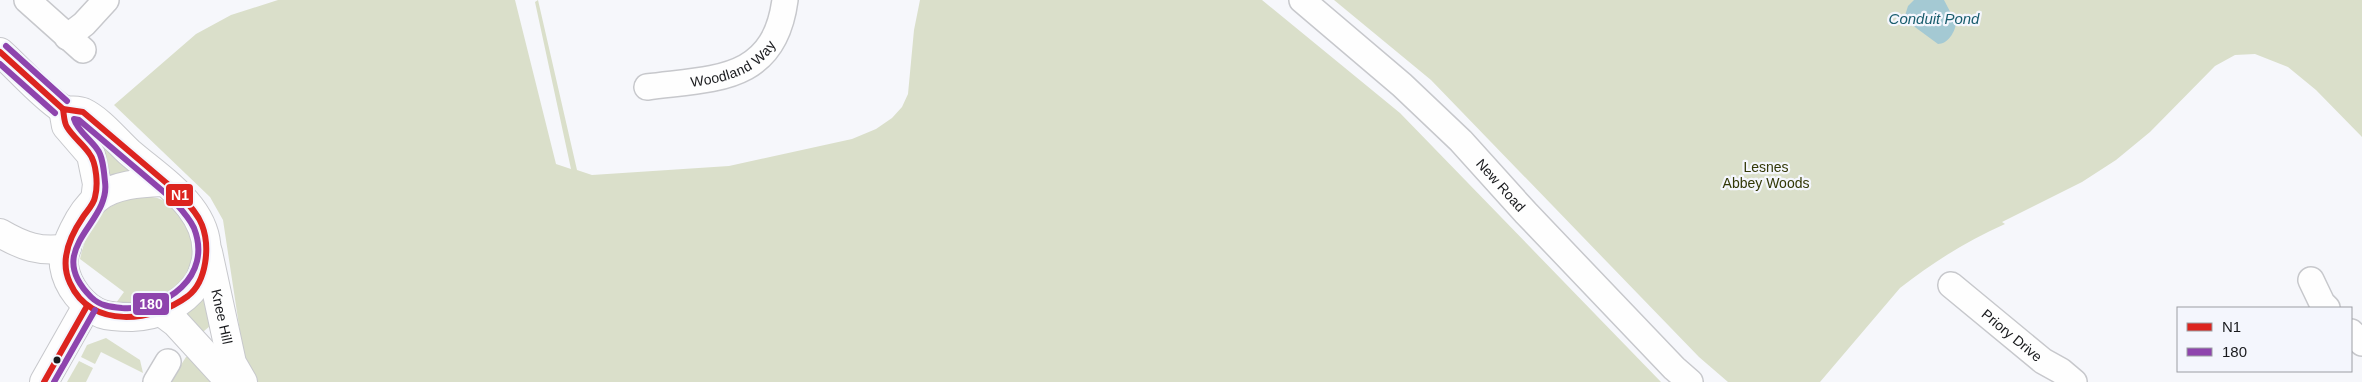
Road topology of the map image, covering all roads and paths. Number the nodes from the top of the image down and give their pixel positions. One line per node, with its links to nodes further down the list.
1 (27, 0): 2 (street)
2 (106, 0)
3 (786, 0): 6 (street, Woodland Way)
4 (1302, 0): 23 (street, New Road)
5 (0, 52): 7 (main road)
6 (647, 87)
7 (62, 109): 8 (main road, Knee Hill); 9 (main road)
8 (164, 182): 9 (main road); 12 (main road, Knee Hill)
9 (95, 200): 11 (main road, Knee Hill)
10 (0, 234): 11 (main road)
11 (67, 248): 15 (main road, Knee Hill)
12 (208, 248): 17 (main road, Knee Hill); 22 (main road, Knee Hill)
13 (2311, 280): 16 (street)
14 (1951, 285): 24 (street, Priory Drive)
15 (87, 306): 17 (main road, Knee Hill); 20 (main road)
16 (2326, 307)
17 (160, 312): 21 (main road, Knee Hill)
18 (2352, 333): 19 (street)
19 (2362, 343)
20 (44, 382)
21 (230, 382)
22 (243, 382)
23 (1690, 382)
24 (2074, 382)

